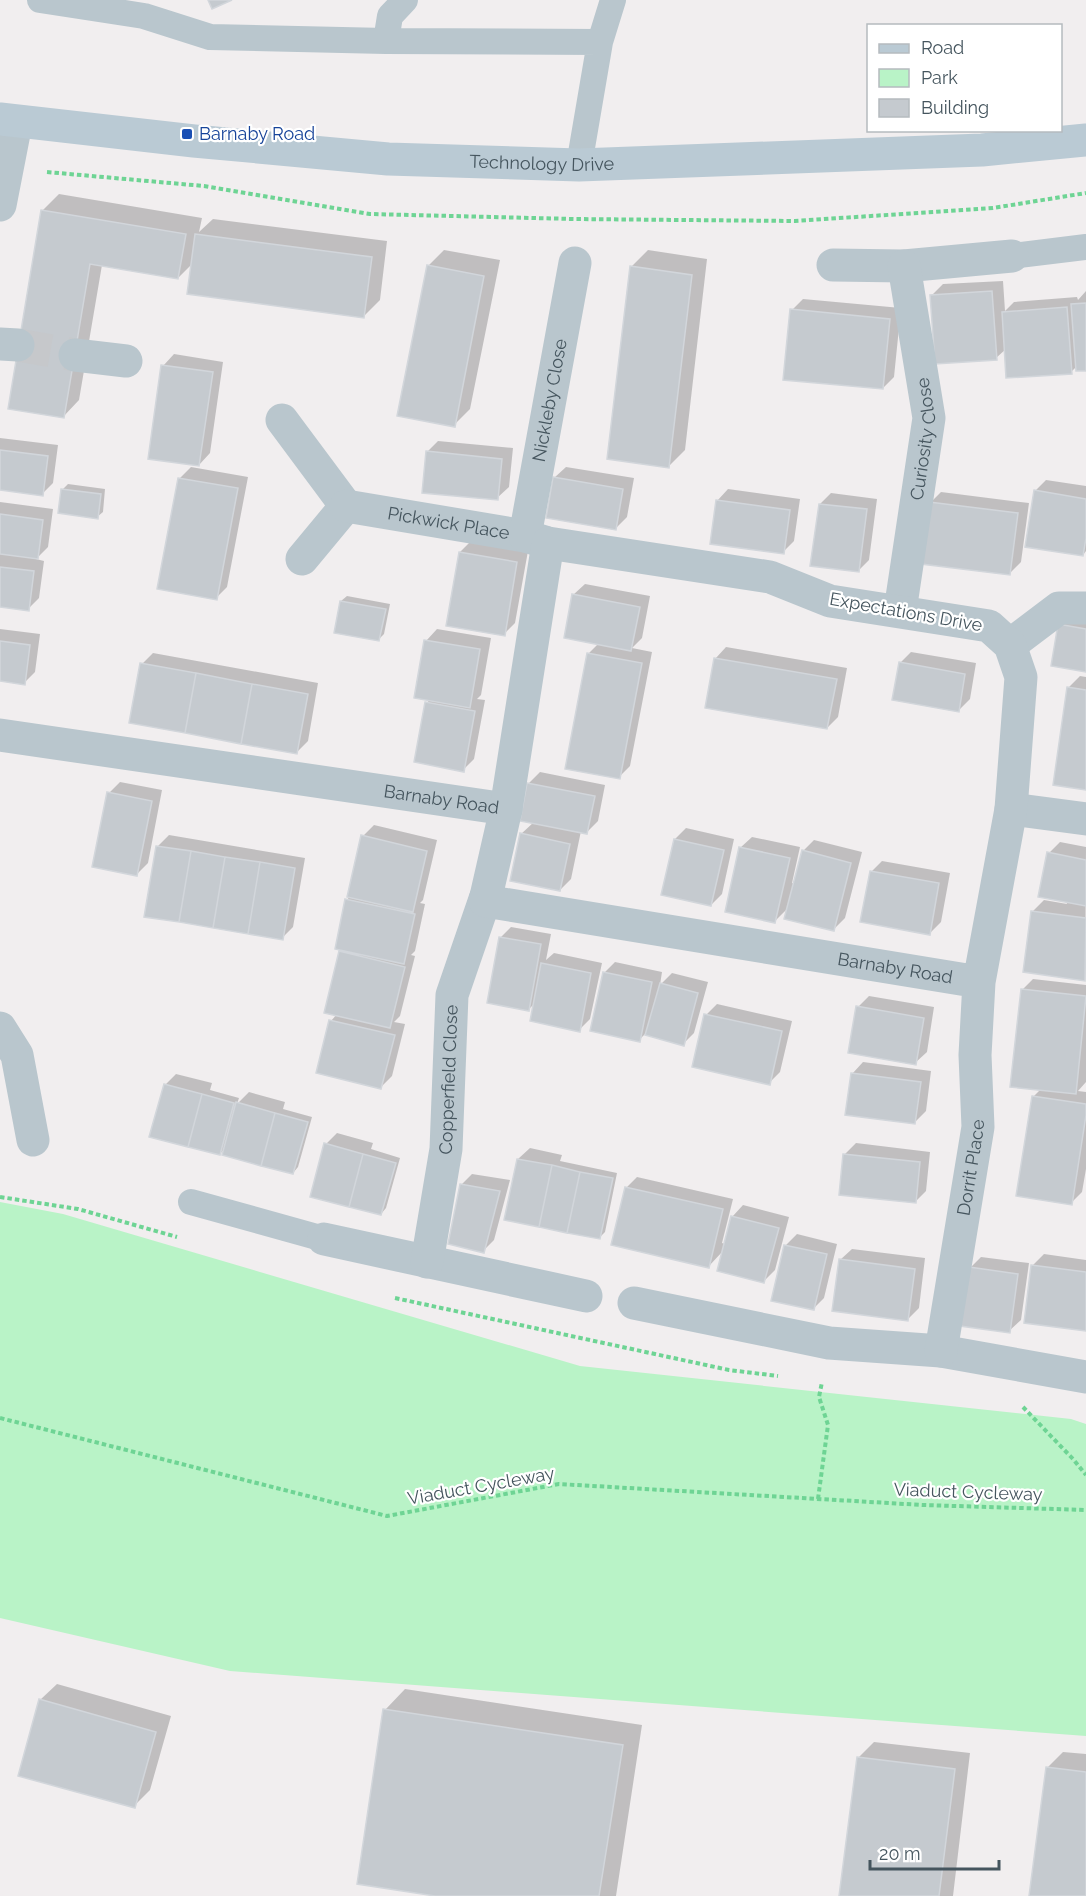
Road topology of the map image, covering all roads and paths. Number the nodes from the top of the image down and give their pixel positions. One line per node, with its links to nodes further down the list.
1 (40, 0): 4 (lane)
2 (405, 0): 4 (lane)
3 (613, 0): 5 (lane)
4 (386, 41): 5 (lane)
5 (600, 42): 8 (lane)
6 (8, 121): 8 (street, Technology Drive); 9 (street)
7 (1086, 140): 8 (street, Technology Drive)
8 (579, 165)
9 (0, 205)
10 (1086, 247): 11 (lane)
11 (1012, 255): 14 (street)
12 (575, 263): 19 (street, Nickleby Close)
13 (833, 265): 14 (street)
14 (904, 266): 22 (street, Curiosity Close)
15 (75, 355): 16 (street)
16 (126, 361)
17 (282, 420): 18 (street)
18 (346, 506): 19 (street, Pickwick Place); 20 (street)
19 (536, 539): 22 (street, Expectations Drive); 25 (street)
20 (302, 559)
21 (1086, 608): 23 (street)
22 (900, 610): 23 (street, Expectations Drive)
23 (1010, 645): 26 (street, Expectations Drive)
24 (0, 735): 25 (street, Barnaby Road)
25 (506, 809): 28 (street, Barnaby Road)
26 (1011, 809): 27 (street); 29 (street, Expectations Drive)
27 (1086, 819)
28 (485, 899): 29 (street, Barnaby Road); 34 (street, Copperfield Close)
29 (979, 982): 38 (street, Dorrit Place)
30 (0, 1028): 31 (street)
31 (33, 1140)
32 (191, 1202): 33 (lane)
33 (324, 1239): 34 (street)
34 (428, 1262): 35 (street)
35 (586, 1296)
36 (634, 1303): 37 (street)
37 (829, 1343): 38 (street); 43 (path)
38 (942, 1350): 39 (street)
39 (1086, 1377)
40 (1018, 1402): 42 (path)
41 (0, 1418): 43 (path, Viaduct Cycleway)
42 (1086, 1475)
43 (818, 1499): 44 (path, Viaduct Cycleway)
44 (1086, 1510)

